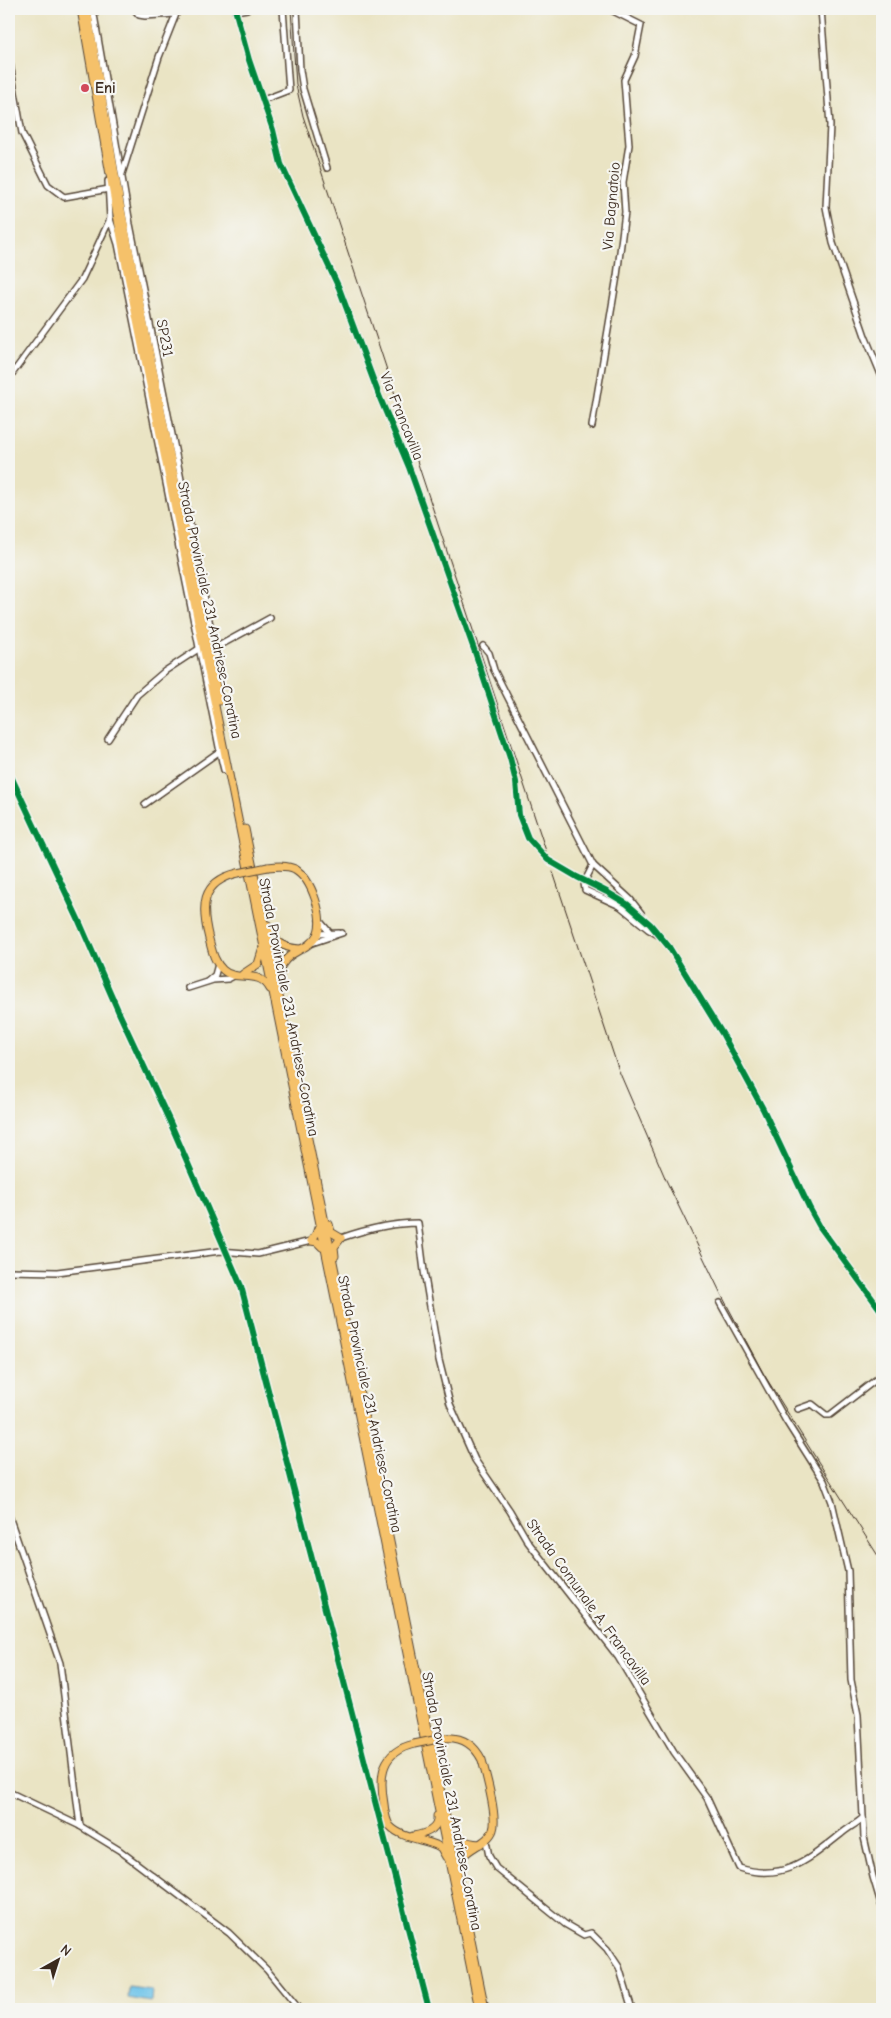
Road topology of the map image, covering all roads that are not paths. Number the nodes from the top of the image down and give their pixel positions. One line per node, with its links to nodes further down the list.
1 (81, 9): 16 (highway, Strada Provinciale 231 Andriese-Coratina / SP231)
2 (87, 9): 28 (highway, Strada Provinciale 231 Andriese-Coratina / SP231)
3 (93, 9): 14 (street, SP231)
4 (134, 9): 11 (street)
5 (247, 9): 10 (street)
6 (283, 9): 13 (street)
7 (297, 9): 17 (street)
8 (609, 9): 23 (street, Via Bagnatoio)
9 (820, 9): 21 (street)
10 (235, 10): 13 (street, Via Francavilla)
11 (177, 11): 15 (street)
12 (9, 58): 19 (street)
13 (263, 100): 37 (street, Via Francavilla)
14 (116, 148): 15 (street); 18 (street, SP231)
15 (131, 149): 18 (street)
16 (106, 161): 19 (street); 31 (highway, Strada Provinciale 231 Andriese-Coratina / SP231)
17 (327, 168)
18 (122, 175): 27 (street, SP231)
19 (109, 189): 20 (street)
20 (110, 219): 22 (street); 26 (street)
21 (882, 377)
22 (9, 378)
23 (592, 426)
24 (270, 618): 27 (street)
25 (483, 646): 33 (street)
26 (200, 648): 29 (street); 30 (street)
27 (215, 648): 28 (street, SP231)
28 (213, 670): 36 (highway, Strada Provinciale 231 Andriese-Coratina / SP231)
29 (108, 739)
30 (220, 751): 31 (street); 32 (street)
31 (230, 775): 43 (highway, Strada Provinciale 231 Andriese-Coratina / SP231)
32 (145, 804)
33 (593, 865): 34 (street); 37 (street)
34 (587, 877)
35 (584, 883): 41 (street)
36 (258, 894): 44 (highway); 50 (highway, Strada Provinciale 231 Andriese-Coratina / SP231)
37 (629, 902): 41 (street)
38 (319, 920): 39 (highway); 40 (street); 45 (highway, bridge)
39 (317, 934): 40 (street); 42 (highway)
40 (331, 935): 42 (street)
41 (660, 936): 59 (street)
42 (312, 943): 44 (highway)
43 (262, 944): 47 (highway); 51 (highway, Strada Provinciale 231 Andriese-Coratina / SP231)
44 (303, 949): 50 (highway)
45 (218, 964): 46 (highway); 48 (street)
46 (224, 972): 47 (highway); 48 (street)
47 (237, 976): 48 (street); 51 (highway)
48 (213, 981): 49 (street)
49 (188, 988)
50 (277, 989): 52 (highway, Strada Provinciale 231 Andriese-Coratina / SP231)
51 (275, 1009): 53 (highway, Strada Provinciale 231 Andriese-Coratina / SP231)
52 (313, 1166): 54 (highway); 57 (highway, Strada Provinciale 231 Andriese-Coratina / SP231)
53 (310, 1183): 55 (highway); 57 (highway, Strada Provinciale 231 Andriese-Coratina / SP231)
54 (341, 1238): 57 (highway); 65 (street, Strada Comunale A. Francavilla)
55 (311, 1241): 56 (street); 57 (highway)
56 (9, 1271)
57 (334, 1287): 63 (highway, Strada Provinciale 231 Andriese-Coratina / SP231)
58 (720, 1303): 65 (street)
59 (882, 1312)
60 (882, 1375): 61 (street)
61 (798, 1409)
62 (9, 1516): 66 (street)
63 (436, 1777): 67 (highway); 68 (highway); 70 (highway, Strada Provinciale 231 Andriese-Coratina / SP231)
64 (9, 1792): 66 (street)
65 (863, 1818): 69 (street)
66 (80, 1826): 71 (street)
67 (412, 1836): 68 (highway, bridge); 70 (highway)
68 (483, 1842): 70 (highway); 74 (street)
69 (882, 1907)
70 (462, 1910): 72 (highway, Strada Provinciale 231 Andriese-Coratina / SP231); 73 (highway, Strada Provinciale 231 Andriese-Coratina / SP231)
71 (299, 2009)
72 (479, 2009)
73 (485, 2009)
74 (632, 2009)

